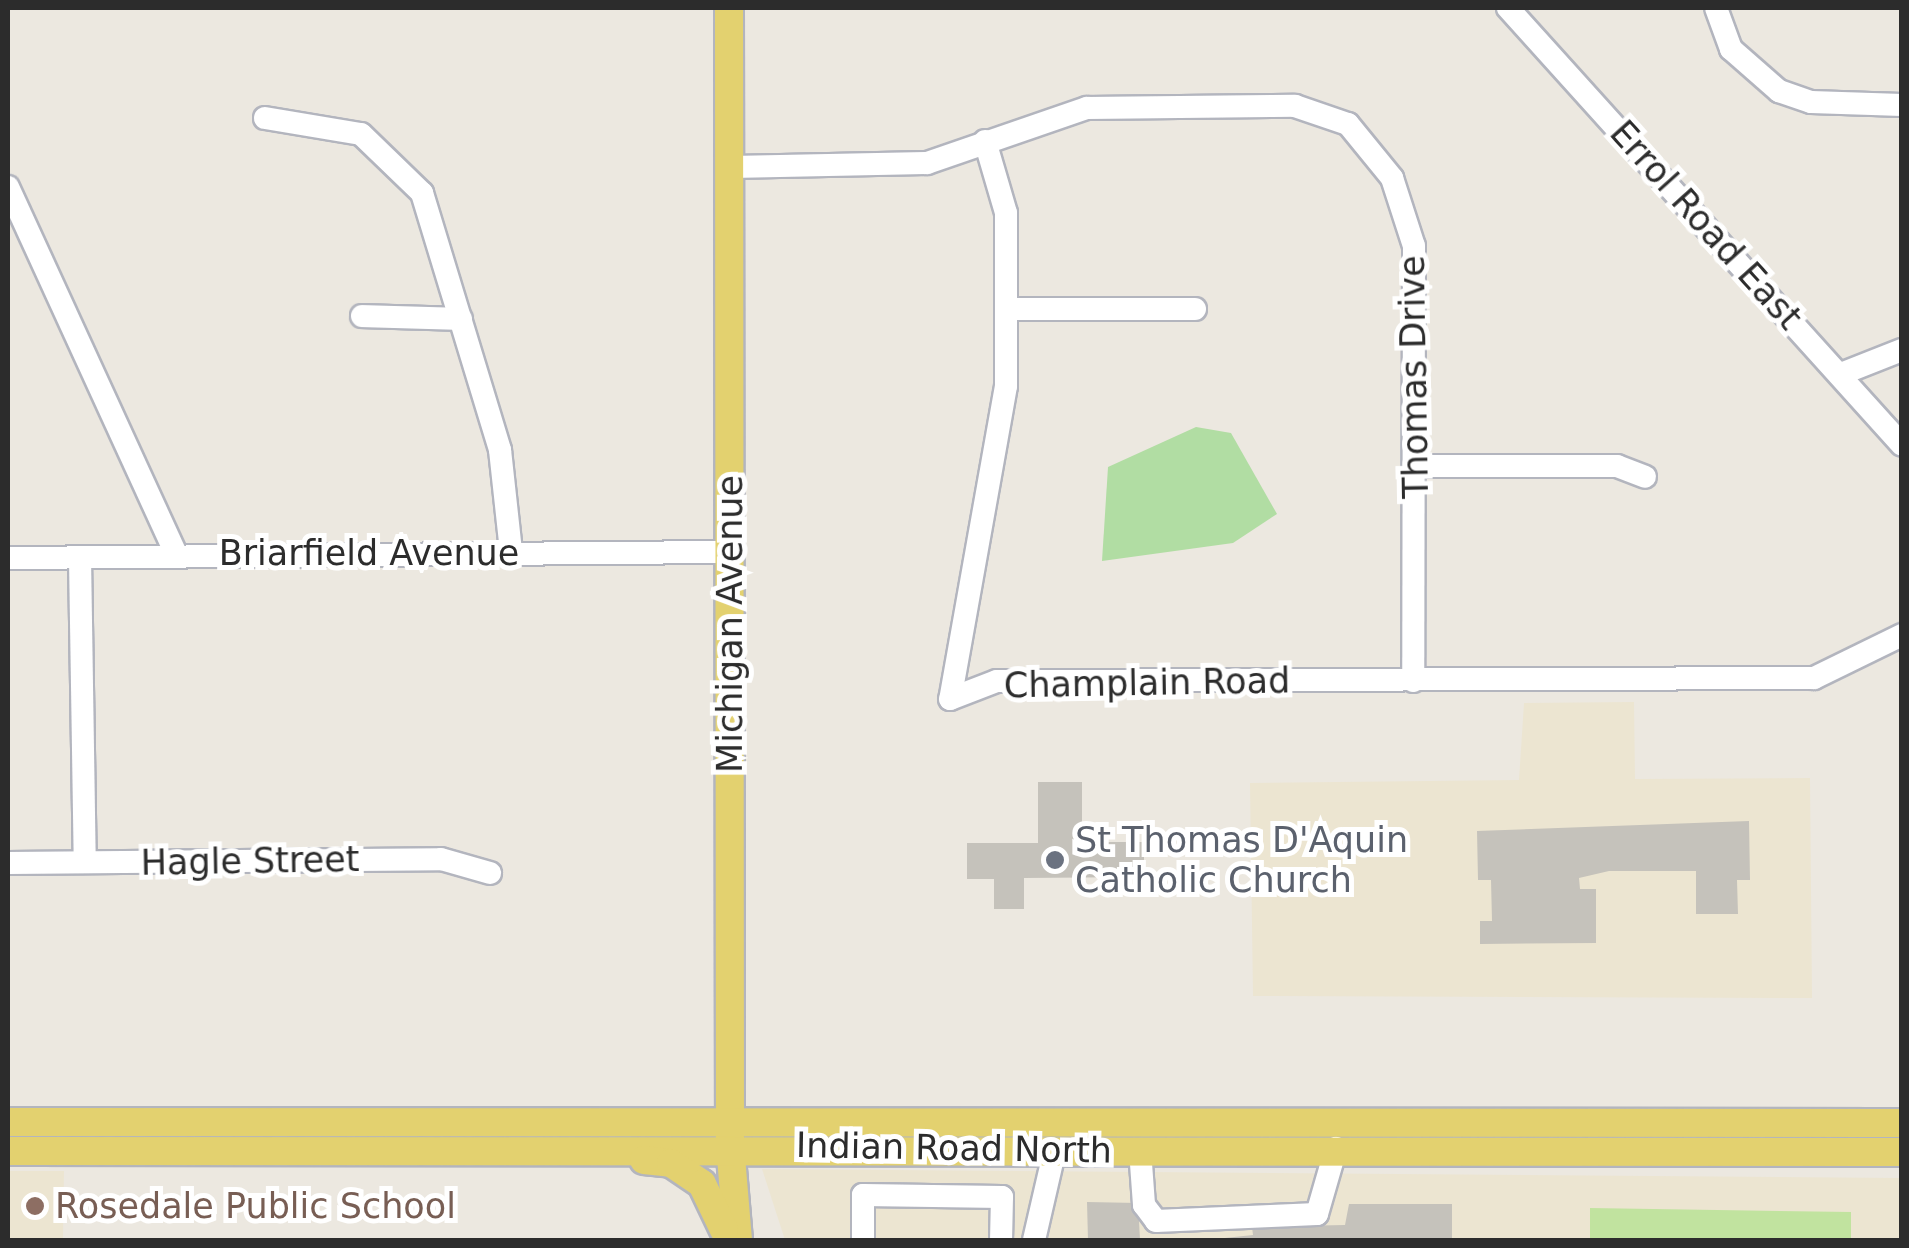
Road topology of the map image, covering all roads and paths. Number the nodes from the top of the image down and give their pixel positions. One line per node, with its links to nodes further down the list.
1 (729, 8): 7 (main road, Michigan Avenue)
2 (1508, 8): 14 (street, Errol Road East)
3 (1716, 8): 4 (street)
4 (1902, 105)
5 (266, 118): 12 (street)
6 (986, 141): 7 (street, Thomas Drive); 9 (street, Champlain Road); 16 (street, Thomas Drive)
7 (730, 167): 19 (main road, Michigan Avenue)
8 (8, 187): 20 (street)
9 (1006, 309): 10 (street); 24 (street, Champlain Road)
10 (1194, 309)
11 (362, 316): 12 (street)
12 (460, 318): 18 (street)
13 (1902, 350): 14 (street)
14 (1841, 374): 15 (street, Errol Road East)
15 (1902, 445)
16 (1416, 466): 17 (street); 24 (street, Thomas Drive)
17 (1646, 477)
18 (511, 552): 19 (street, Briarfield Avenue); 20 (street, Briarfield Avenue)
19 (730, 552): 30 (main road, Michigan Avenue)
20 (176, 554): 22 (street, Briarfield Avenue)
21 (8, 558): 22 (street, Briarfield Avenue)
22 (80, 558): 25 (street)
23 (1902, 636): 24 (street, Champlain Road)
24 (1414, 680)
25 (84, 862): 26 (street, Hagle Street); 27 (street, Hagle Street)
26 (8, 863)
27 (490, 872)
28 (8, 1122): 30 (main road, Indian Road North)
29 (1902, 1123): 30 (main road, Indian Road North)
30 (730, 1132): 32 (main road, Indian Road North); 33 (main road, Indian Road North); 40 (main road, Michigan Avenue)
31 (1336, 1148): 35 (main road, Indian Road North); 35 (street); 36 (main road, Indian Road North)
32 (573, 1149): 34 (main road, Indian Road North); 39 (main road)
33 (1056, 1149): 35 (main road, Indian Road North); 37 (street)
34 (8, 1150)
35 (1140, 1150)
36 (1902, 1152)
37 (1040, 1196): 38 (street); 43 (street)
38 (1002, 1197): 41 (street); 42 (street)
39 (727, 1240)
40 (738, 1240)
41 (863, 1240)
42 (1000, 1240)
43 (1034, 1240)

